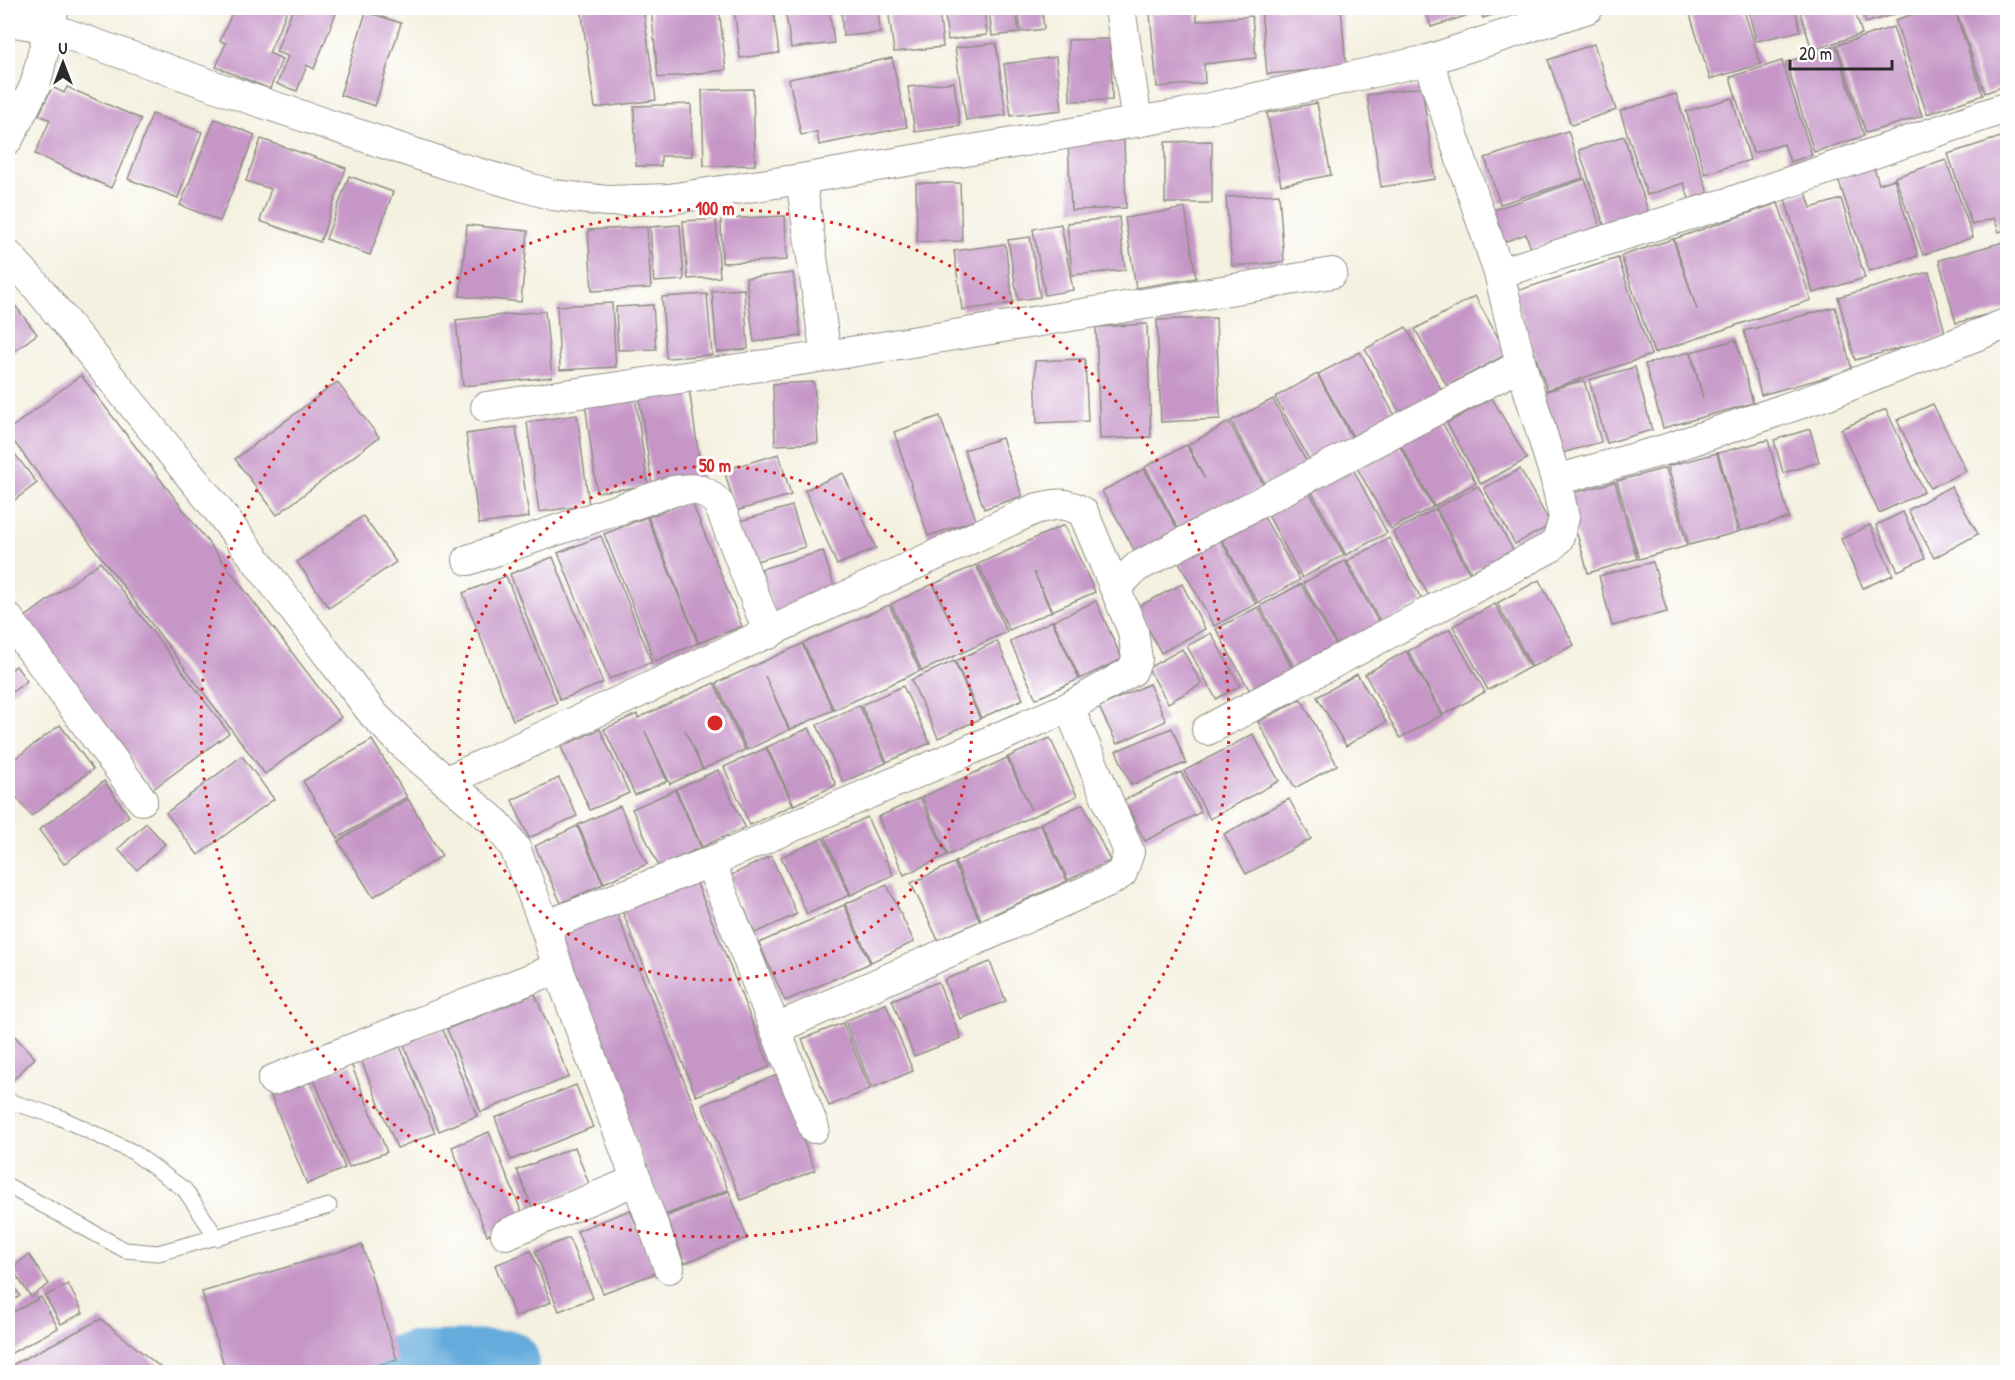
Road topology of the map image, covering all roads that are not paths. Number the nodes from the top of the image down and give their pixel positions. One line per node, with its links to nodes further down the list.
1 (1120, 8): 7 (street)
2 (1588, 8): 5 (street)
3 (52, 18): 4 (street); 8 (street); 9 (street)
4 (8, 21)
5 (1428, 60): 7 (street); 12 (street)
6 (2007, 107): 12 (street)
7 (1137, 122): 9 (street)
8 (8, 139)
9 (801, 179): 16 (street)
10 (8, 255): 26 (street)
11 (1332, 273): 16 (street)
12 (1499, 273): 17 (street)
13 (2007, 323): 14 (street)
14 (1977, 336): 15 (street); 19 (street)
15 (2007, 350)
16 (826, 356): 18 (street)
17 (1521, 365): 19 (street); 21 (street)
18 (486, 407)
19 (1556, 480): 25 (street)
20 (468, 560): 23 (street)
21 (1115, 588): 23 (street); 24 (street)
22 (8, 618): 27 (street)
23 (769, 634): 26 (street)
24 (1069, 706): 28 (street); 31 (street)
25 (1207, 730)
26 (447, 781): 29 (street)
27 (142, 800)
28 (710, 862): 29 (street); 31 (street)
29 (545, 926): 30 (street)
30 (558, 968): 32 (street); 35 (street)
31 (776, 1029): 34 (street)
32 (273, 1080)
33 (8, 1101): 39 (lane)
34 (814, 1128)
35 (637, 1180): 38 (street); 40 (street)
36 (8, 1186): 39 (lane)
37 (328, 1206): 39 (lane)
38 (506, 1234)
39 (217, 1238)
40 (669, 1268)

